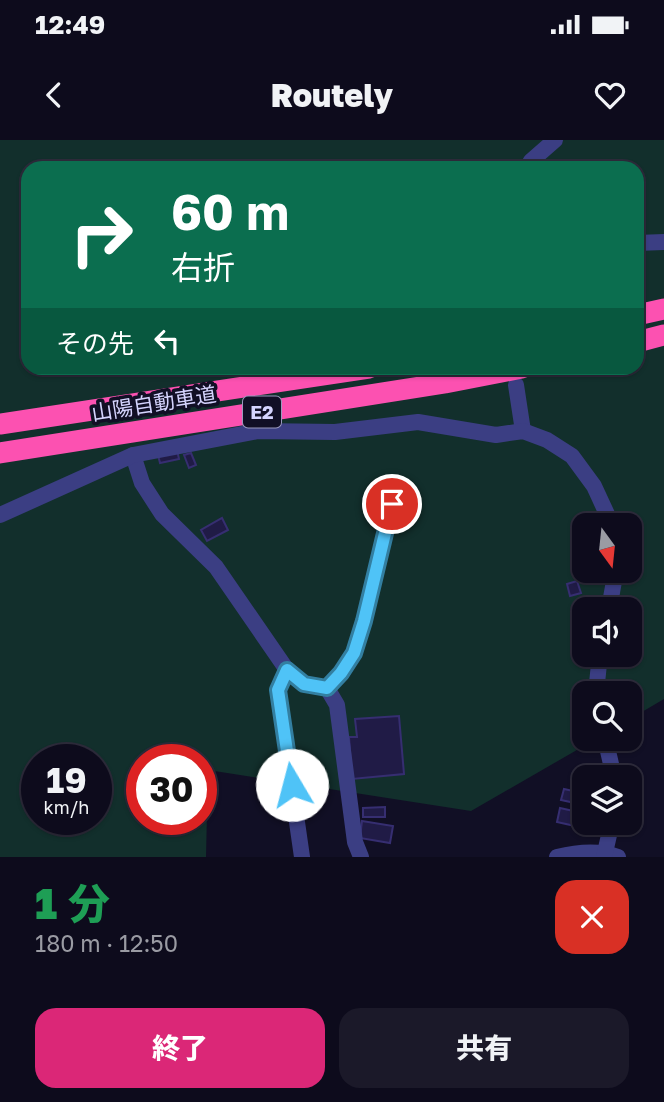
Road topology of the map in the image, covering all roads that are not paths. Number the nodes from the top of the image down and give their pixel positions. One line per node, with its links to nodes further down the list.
1 (555, 140): 2 (street)
2 (531, 161)
3 (664, 242): 4 (street)
4 (644, 243)
5 (664, 309): 6 (highway)
6 (644, 314)
7 (664, 335): 8 (highway)
8 (644, 340)
9 (323, 375): 11 (highway, 山陽自動車道 / E2)
10 (519, 376): 12 (street); 13 (highway, 山陽自動車道 / E2)
11 (0, 424)
12 (523, 431): 14 (street); 16 (street)
13 (0, 453)
14 (132, 456): 17 (street); 18 (street)
15 (392, 504): 19 (street)
16 (607, 513)
17 (0, 515)
18 (287, 670): 19 (street); 22 (street)
19 (327, 688): 23 (street)
20 (610, 835): 21 (street)
21 (609, 856): 24 (street)
22 (302, 857)
23 (360, 857)
24 (557, 857)

